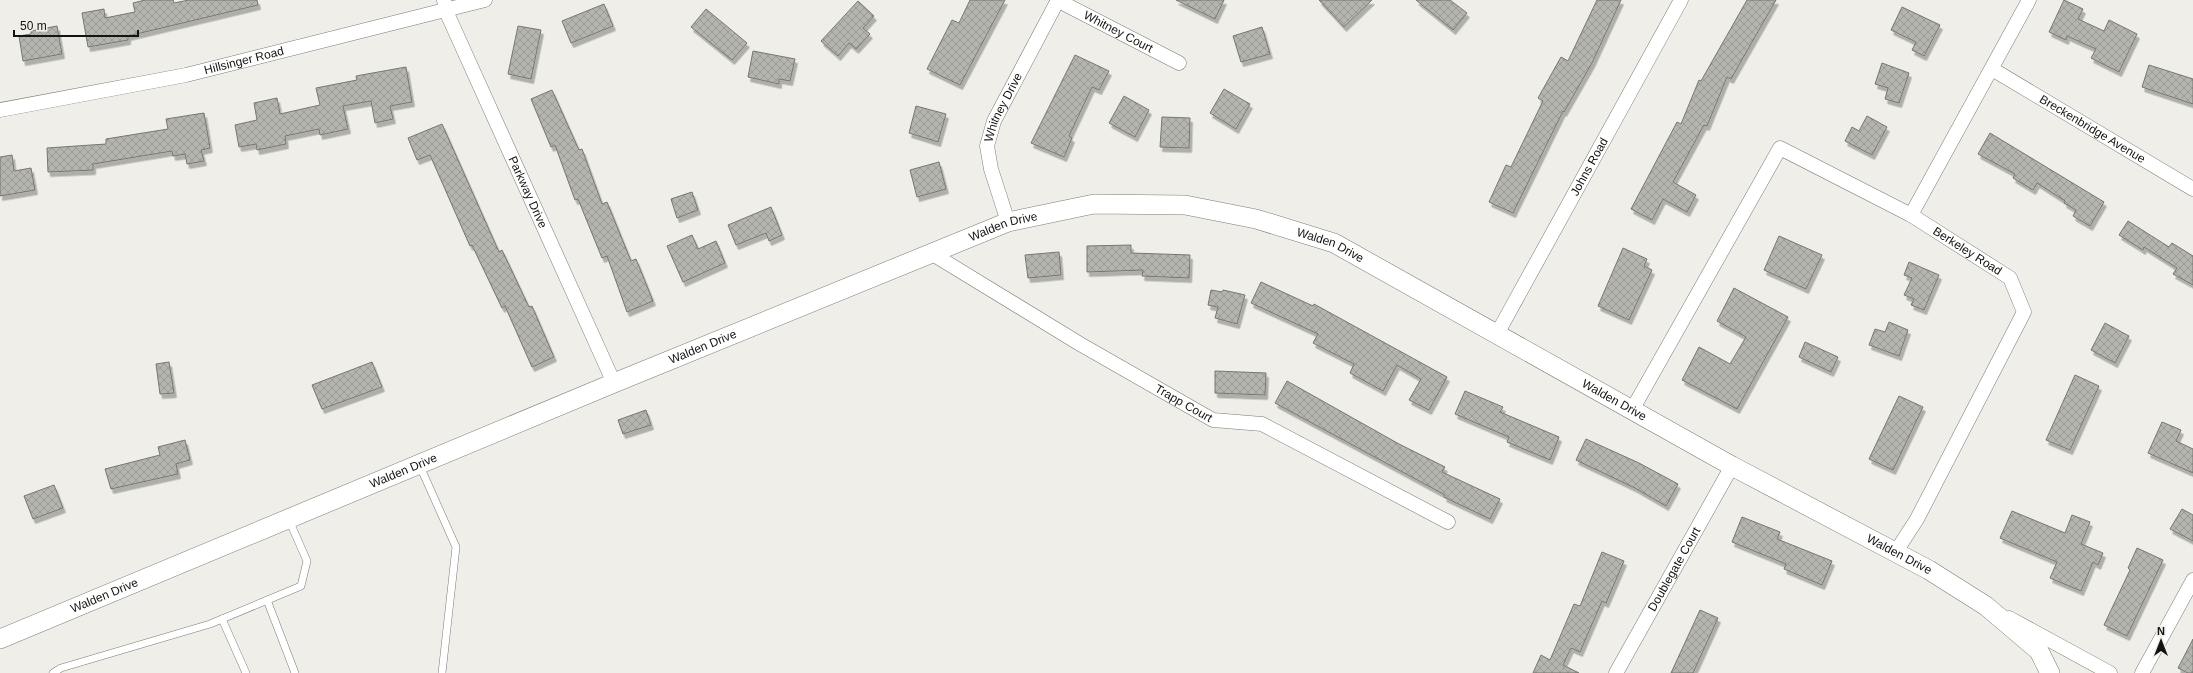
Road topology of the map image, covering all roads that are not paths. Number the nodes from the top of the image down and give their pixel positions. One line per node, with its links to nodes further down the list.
1 (485, 0): 5 (street, Hillsinger Road)
2 (1058, 0): 6 (street, Whitney Court); 11 (street, Whitney Drive)
3 (1681, 0): 13 (street, Johns Road)
4 (2029, 0): 7 (street)
5 (445, 5): 8 (street, Hillsinger Road); 14 (street, Parkway Drive)
6 (1179, 63)
7 (1992, 69): 9 (street, Breckenbridge Avenue); 10 (street)
8 (0, 110)
9 (2193, 189)
10 (1911, 215): 15 (street, Berkeley Road); 20 (street, Berkeley Road)
11 (1008, 222): 12 (street, Walden Drive); 13 (street, Walden Drive)
12 (931, 253): 14 (street, Walden Drive); 19 (street, Trapp Court)
13 (1497, 334): 15 (street, Walden Drive)
14 (614, 383): 16 (street, Walden Drive)
15 (1632, 410): 17 (street, Walden Drive)
16 (419, 464): 18 (street, Walden Drive); 29 (lane)
17 (1732, 466): 20 (street, Walden Drive); 30 (street, Doublegate Court)
18 (288, 519): 22 (lane); 25 (street, Walden Drive)
19 (1448, 522)
20 (1895, 553): 23 (street, Walden Drive)
21 (2193, 580): 33 (street)
22 (267, 600): 24 (lane); 28 (lane)
23 (1986, 606): 31 (street, Walden Drive); 32 (street, Walden Drive)
24 (222, 619): 26 (lane); 27 (lane)
25 (0, 639)
26 (53, 673)
27 (246, 673)
28 (295, 673)
29 (442, 673)
30 (1616, 673)
31 (2050, 673)
32 (2110, 673)
33 (2142, 673)

